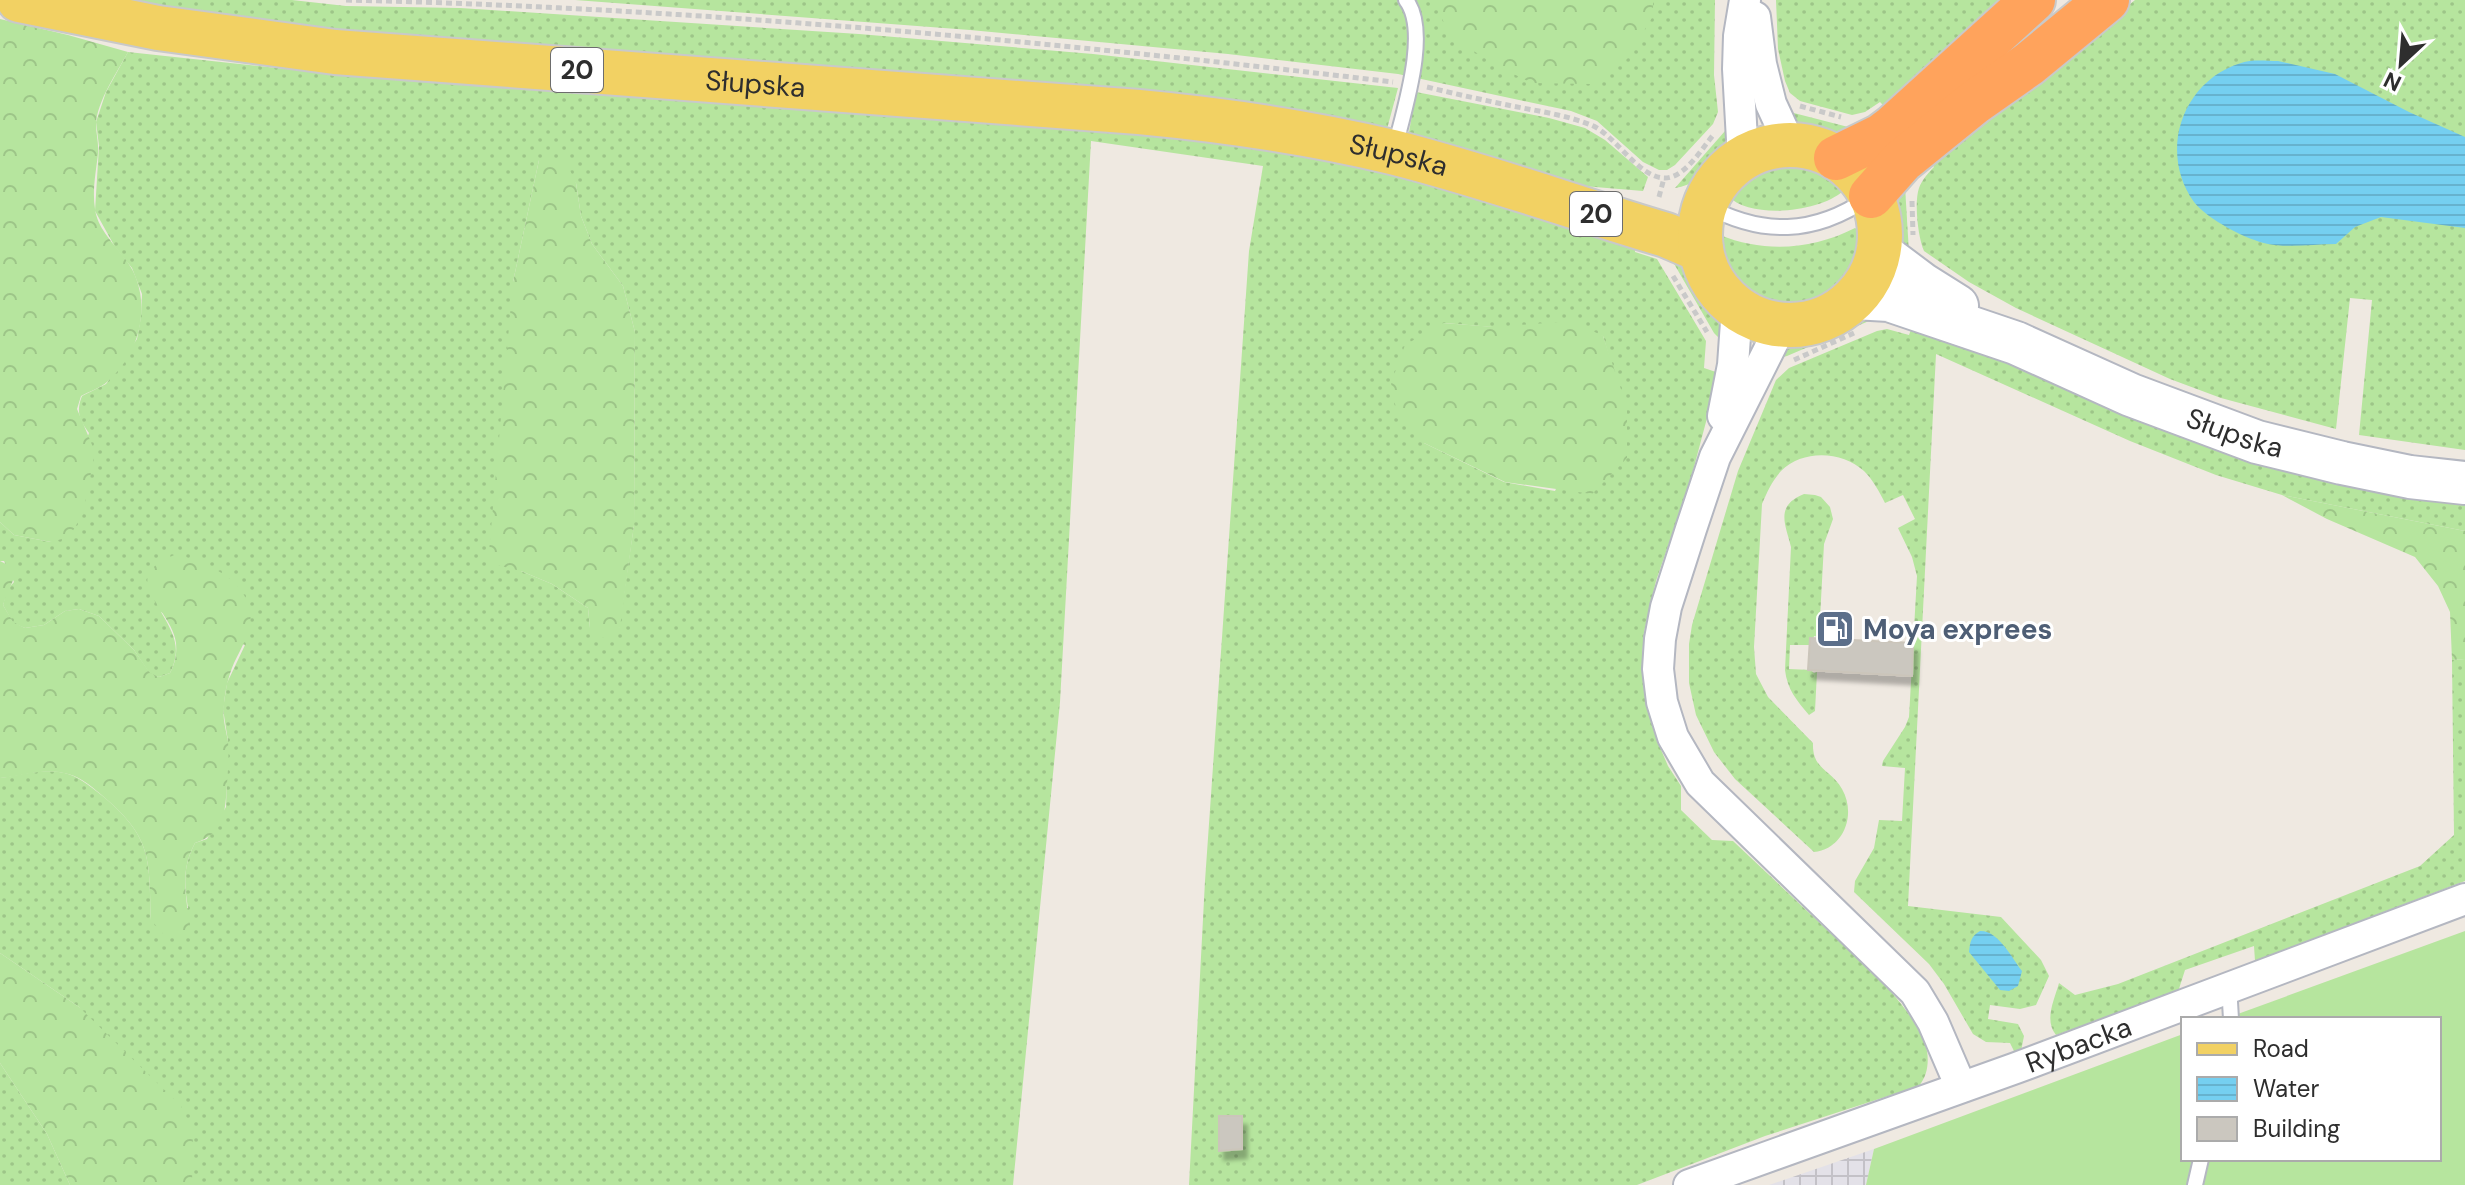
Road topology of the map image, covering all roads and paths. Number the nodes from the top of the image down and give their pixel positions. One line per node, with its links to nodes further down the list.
1 (19, 0): 14 (main road, Słupska / 20)
2 (346, 0): 9 (path)
3 (1406, 0): 9 (lane)
4 (1745, 0): 12 (street)
5 (1753, 0): 11 (street)
6 (2107, 0): 13 (highway)
7 (2031, 2): 8 (lane); 13 (highway)
8 (1984, 64)
9 (1410, 84): 12 (path); 14 (lane)
10 (1966, 89): 13 (lane)
11 (1795, 125): 12 (main road); 13 (path); 15 (main road)
12 (1732, 142): 18 (main road)
13 (1901, 148): 15 (highway); 17 (highway); 19 (path)
14 (1394, 153): 16 (main road, Słupska / 20)
15 (1836, 158): 17 (main road)
16 (1490, 180): 18 (main road, Słupska / 20); 20 (main road, Słupska / 20)
17 (1871, 196): 18 (lane); 19 (main road)
18 (1705, 205): 20 (main road)
19 (1896, 248): 21 (main road); 24 (main road, Słupska)
20 (1701, 250): 22 (main road)
21 (1854, 298): 23 (main road); 24 (main road, Słupska)
22 (1737, 308): 23 (main road); 25 (street)
23 (1782, 324): 25 (street)
24 (2016, 343): 26 (main road, Słupska)
25 (1715, 457): 30 (street)
26 (2465, 483)
27 (2465, 899): 28 (street, Rybacka)
28 (2226, 989): 29 (lane); 30 (street, Rybacka)
29 (2231, 1017)
30 (1961, 1087): 32 (street, Rybacka)
31 (2201, 1161): 33 (lane)
32 (1689, 1185)
33 (2195, 1185)

